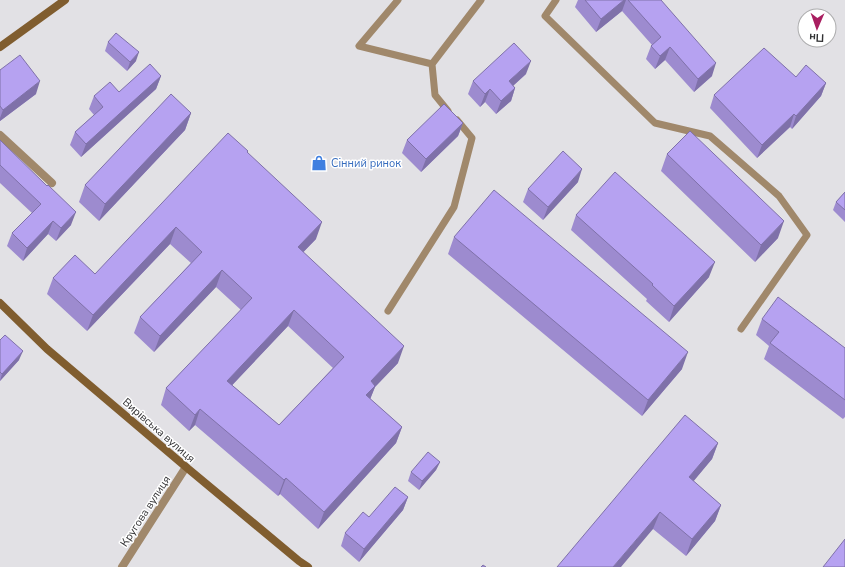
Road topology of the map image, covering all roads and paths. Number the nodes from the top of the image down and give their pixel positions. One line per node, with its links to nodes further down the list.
1 (65, 0): 5 (main road)
2 (398, 0): 6 (lane)
3 (481, 0): 6 (lane)
4 (556, 0): 11 (lane)
5 (0, 47)
6 (432, 64): 10 (lane)
7 (0, 135): 8 (street)
8 (52, 183)
9 (0, 303): 12 (main road, Вирівська вулиця)
10 (388, 311)
11 (741, 329)
12 (186, 467): 13 (street, Кругова вулиця); 14 (main road, Вирівська вулиця)
13 (122, 567)
14 (308, 567)

